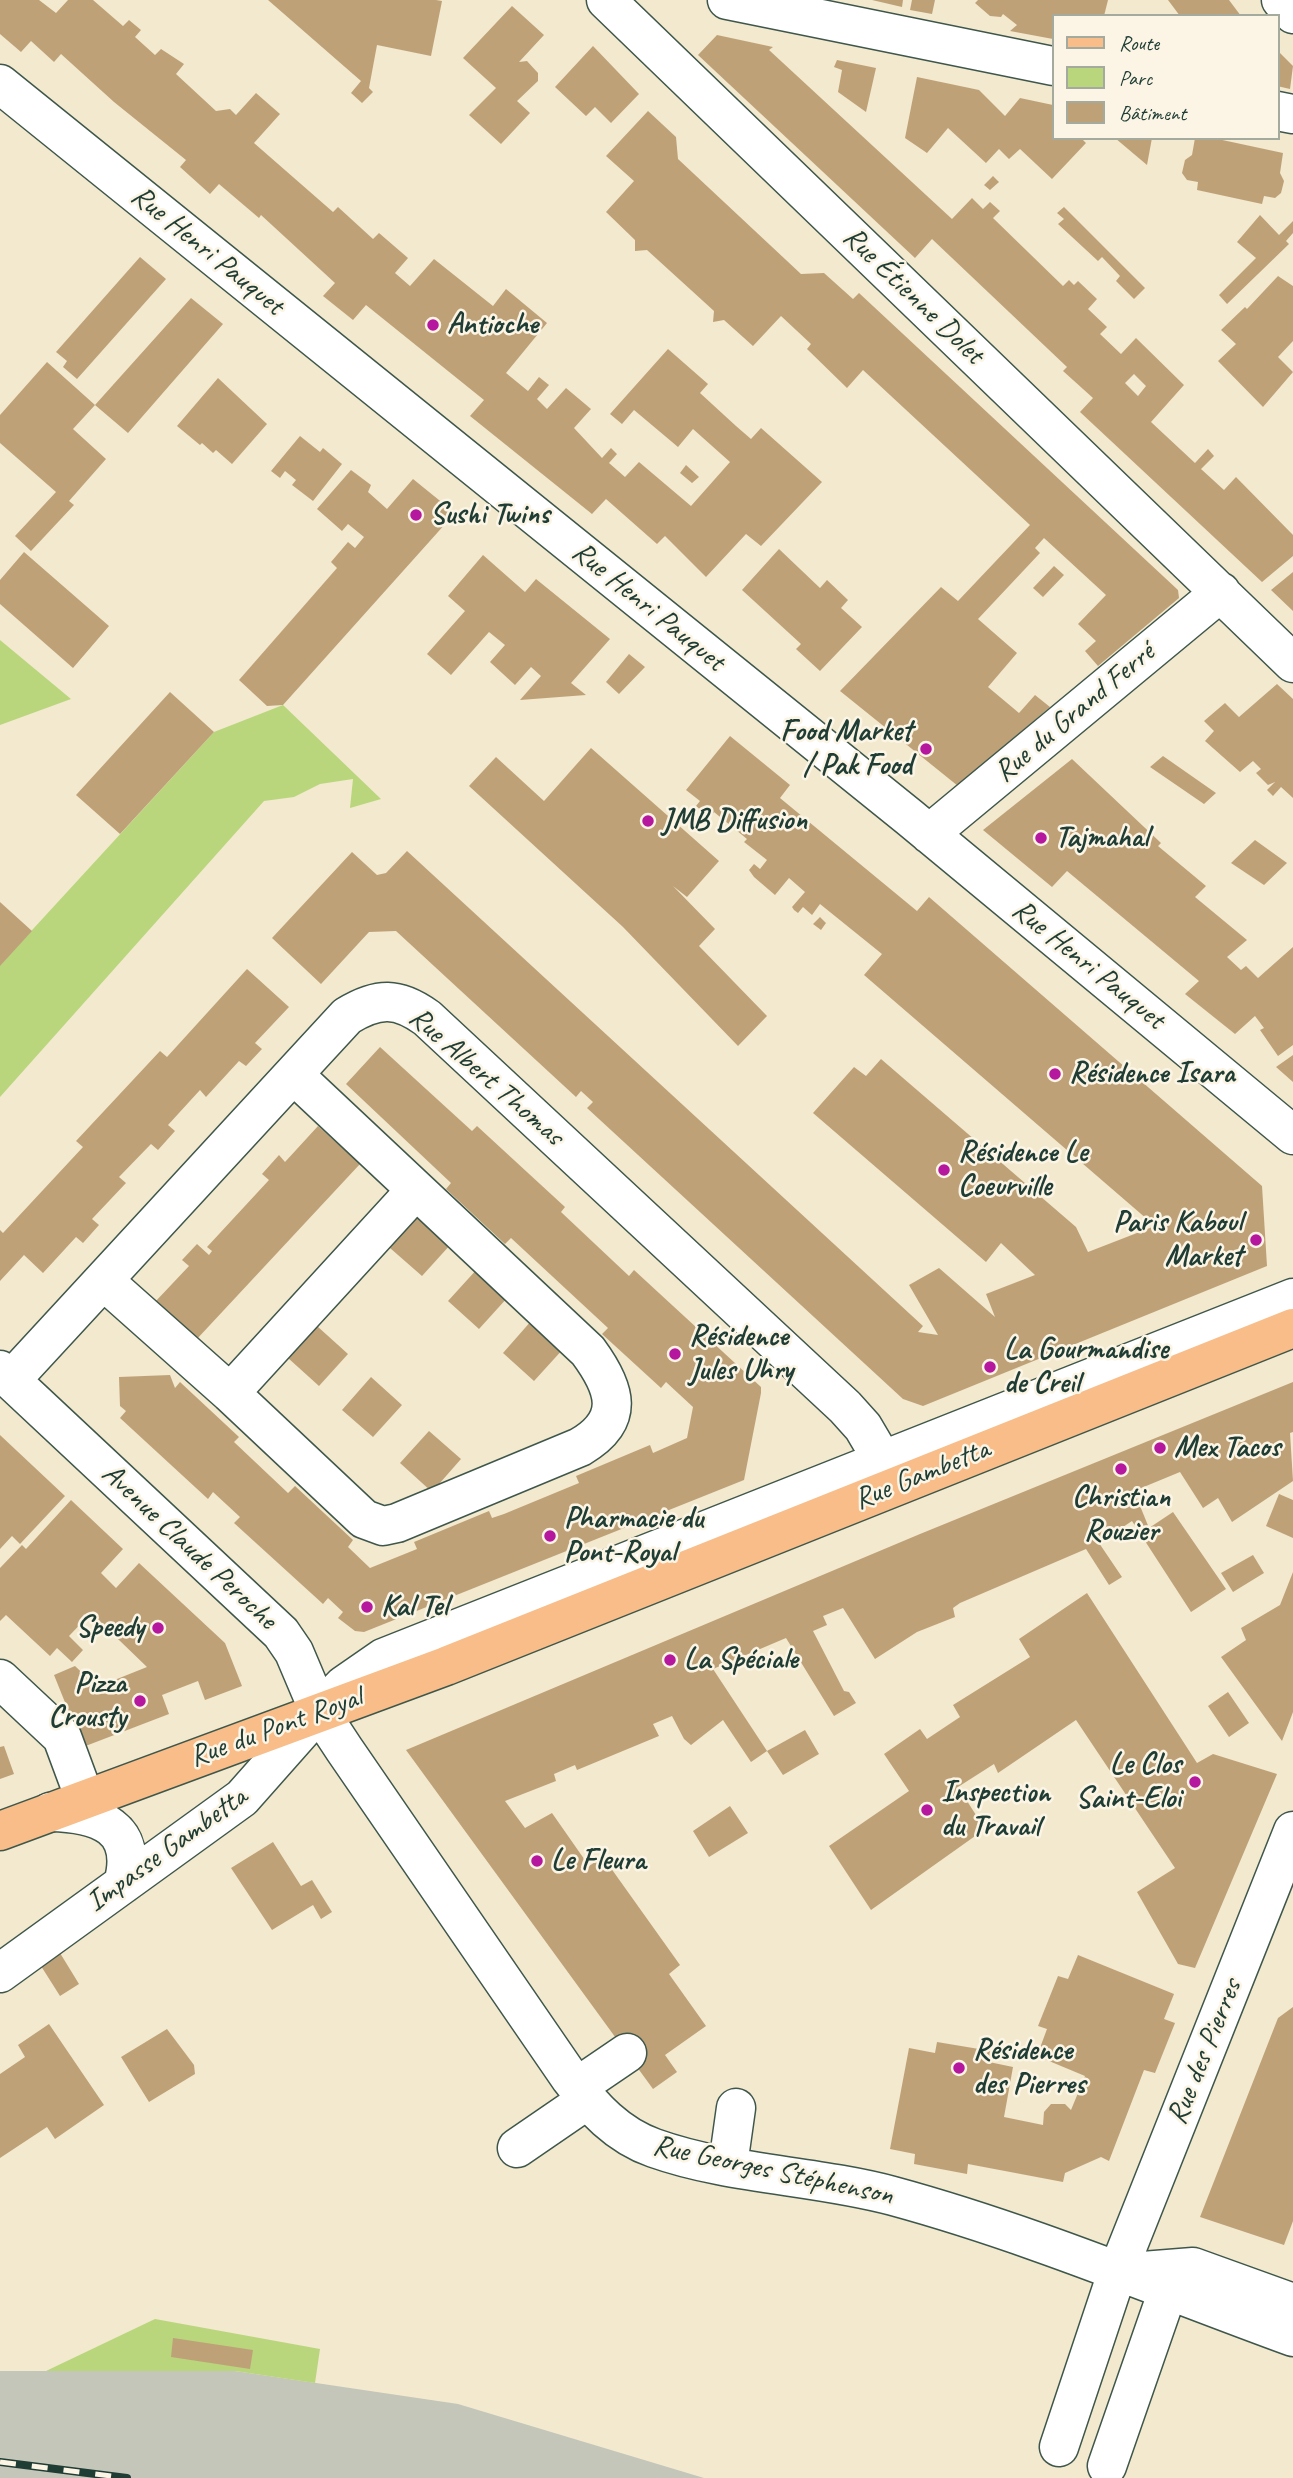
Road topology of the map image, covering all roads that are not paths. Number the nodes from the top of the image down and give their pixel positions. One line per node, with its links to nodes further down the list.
1 (606, 0): 7 (street, Rue Étienne Dolet)
2 (727, 0): 5 (street)
3 (1281, 0): 4 (street)
4 (1293, 14)
5 (1052, 66)
6 (0, 84): 9 (street, Rue Henri Pauquet)
7 (1221, 592): 8 (street, Rue Étienne Dolet); 9 (street, Rue du Grand Ferré)
8 (1293, 663)
9 (929, 834): 11 (street, Rue Henri Pauquet)
10 (294, 1075): 12 (street); 13 (street, Rue Albert Thomas); 18 (street, Rue Albert Thomas)
11 (1293, 1135)
12 (415, 1191): 17 (street); 17 (street)
13 (104, 1281): 16 (street, Rue Albert Thomas); 17 (street)
14 (1293, 1298): 18 (street, Impasse Gambetta)
15 (1293, 1328): 18 (main road, Rue Gambetta)
16 (6, 1375): 21 (street, Avenue Claude Peroche)
17 (230, 1393)
18 (891, 1473): 19 (main road, Rue Gambetta); 21 (street, Impasse Gambetta)
19 (551, 1623): 21 (main road, Rue du Pont Royal)
20 (0, 1679): 23 (street)
21 (319, 1711): 22 (street, Avenue Claude Peroche); 23 (main road, Rue du Pont Royal); 26 (street, Impasse Gambetta)
22 (344, 1749): 29 (street, Rue Georges Stéphenson)
23 (68, 1806): 24 (main road, Rue du Pont Royal); 26 (street)
24 (0, 1831)
25 (1293, 1831): 33 (street, Rue des Pierres)
26 (122, 1884): 27 (street, Impasse Gambetta)
27 (0, 1973)
28 (626, 2053): 29 (street)
29 (582, 2094): 31 (street); 32 (street, Rue Georges Stéphenson)
30 (736, 2108): 32 (street)
31 (517, 2148)
32 (728, 2165): 33 (street, Rue Georges Stéphenson)
33 (1117, 2273): 34 (street); 35 (street); 36 (street, Rue Georges Stéphenson); 38 (street, Rue des Pierres)
34 (1164, 2302): 37 (street); 39 (street)
35 (1293, 2303)
36 (1293, 2337)
37 (1293, 2355)
38 (1059, 2447)
39 (1107, 2466)

